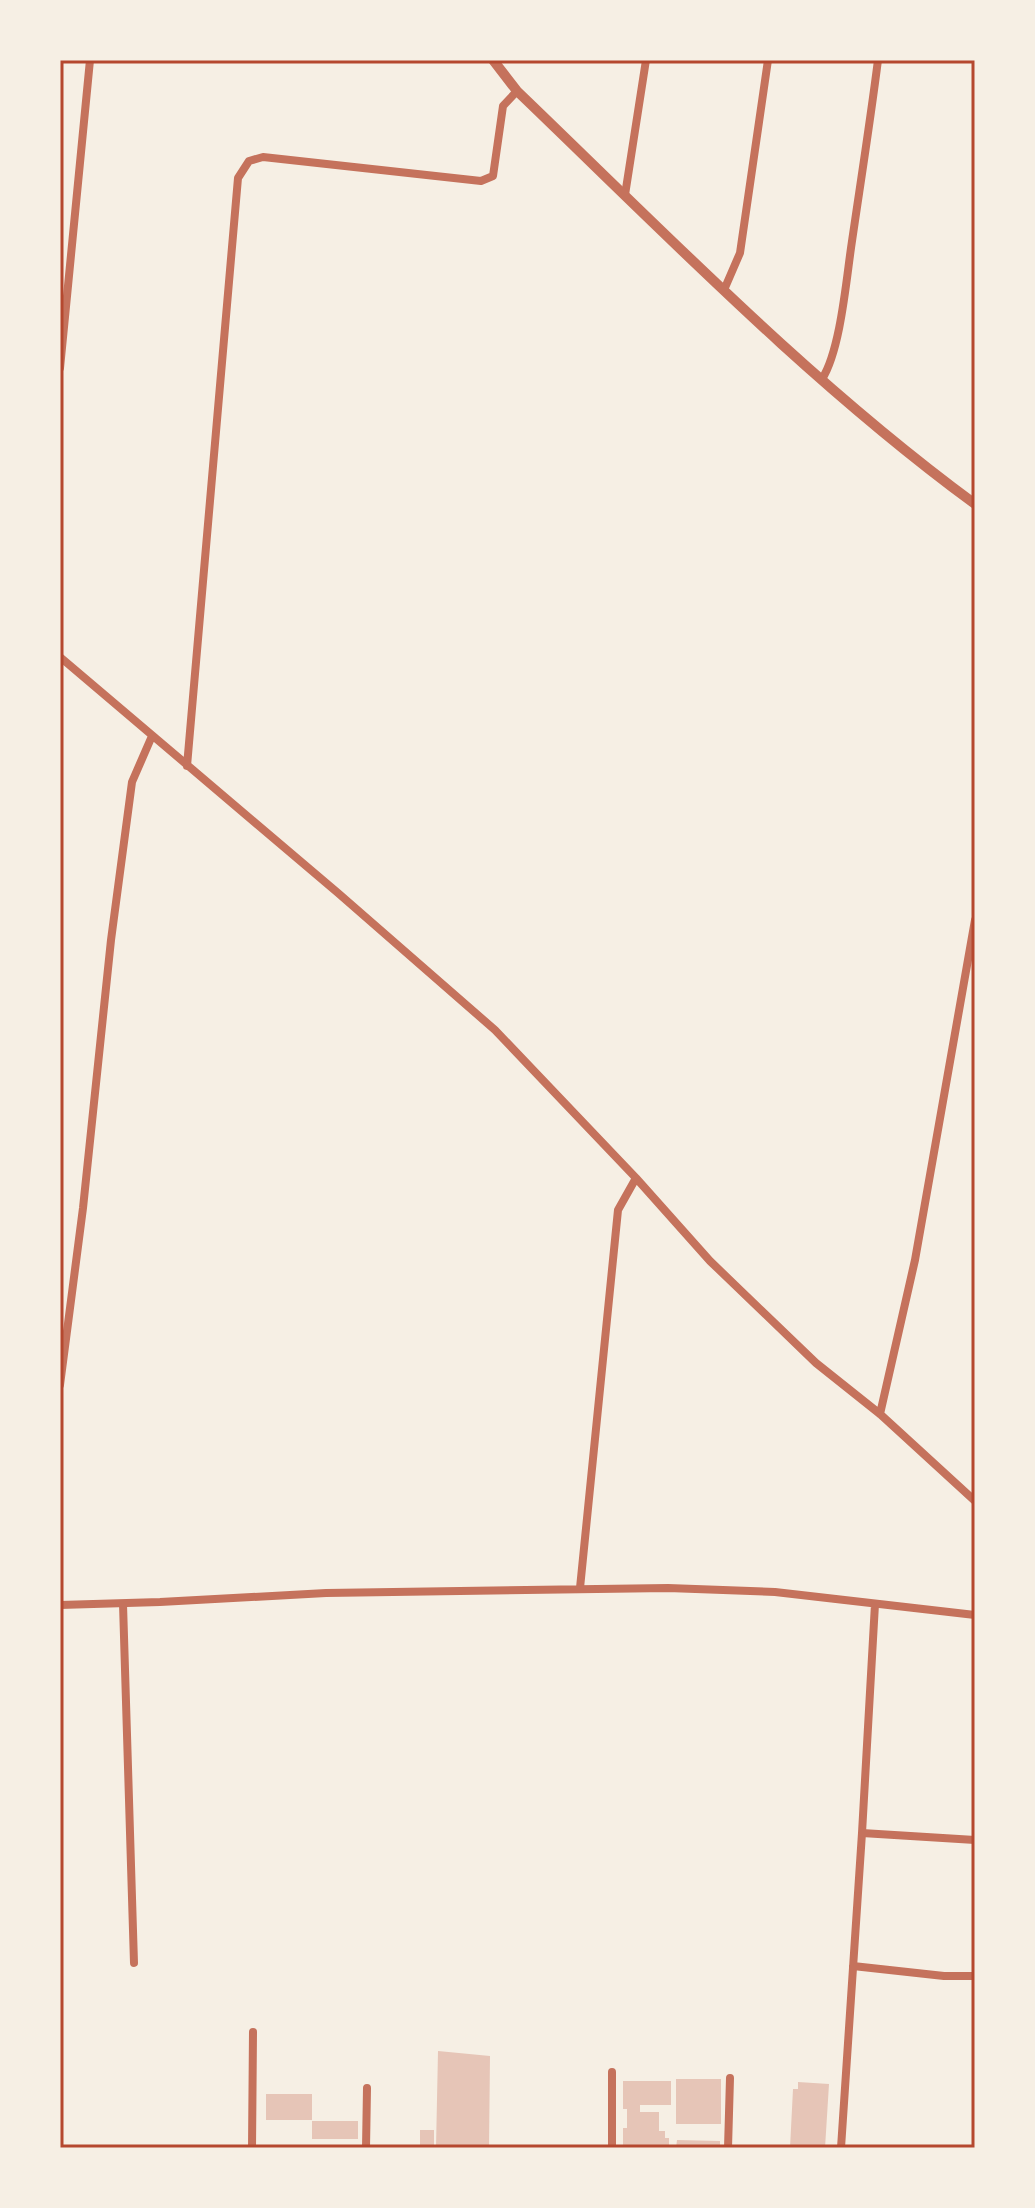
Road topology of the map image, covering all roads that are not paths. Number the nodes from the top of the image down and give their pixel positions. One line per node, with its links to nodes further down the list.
1 (90, 60): 9 (street)
2 (493, 60): 6 (street)
3 (646, 60): 7 (street)
4 (768, 60): 8 (street)
5 (878, 60): 10 (street)
6 (517, 91): 7 (street); 14 (street)
7 (625, 195): 8 (street)
8 (724, 290): 10 (street)
9 (60, 368)
10 (822, 379): 11 (street)
11 (975, 504)
12 (60, 657): 13 (street)
13 (152, 736): 14 (street); 17 (street)
14 (187, 766): 16 (street)
15 (975, 920): 18 (street)
16 (636, 1178): 18 (street); 20 (street)
17 (60, 1385)
18 (880, 1414): 19 (street)
19 (975, 1501)
20 (580, 1588): 21 (street); 22 (street)
21 (123, 1604): 23 (street); 27 (street)
22 (875, 1604): 24 (street); 25 (street)
23 (60, 1605)
24 (975, 1615)
25 (862, 1833): 26 (street); 28 (street)
26 (975, 1840)
27 (134, 1963)
28 (853, 1966): 29 (street); 38 (street)
29 (975, 1976)
30 (253, 2032): 34 (street)
31 (612, 2072): 36 (street)
32 (730, 2078): 37 (street)
33 (367, 2088): 35 (street)
34 (252, 2148)
35 (366, 2148)
36 (612, 2148)
37 (728, 2148)
38 (841, 2148)

